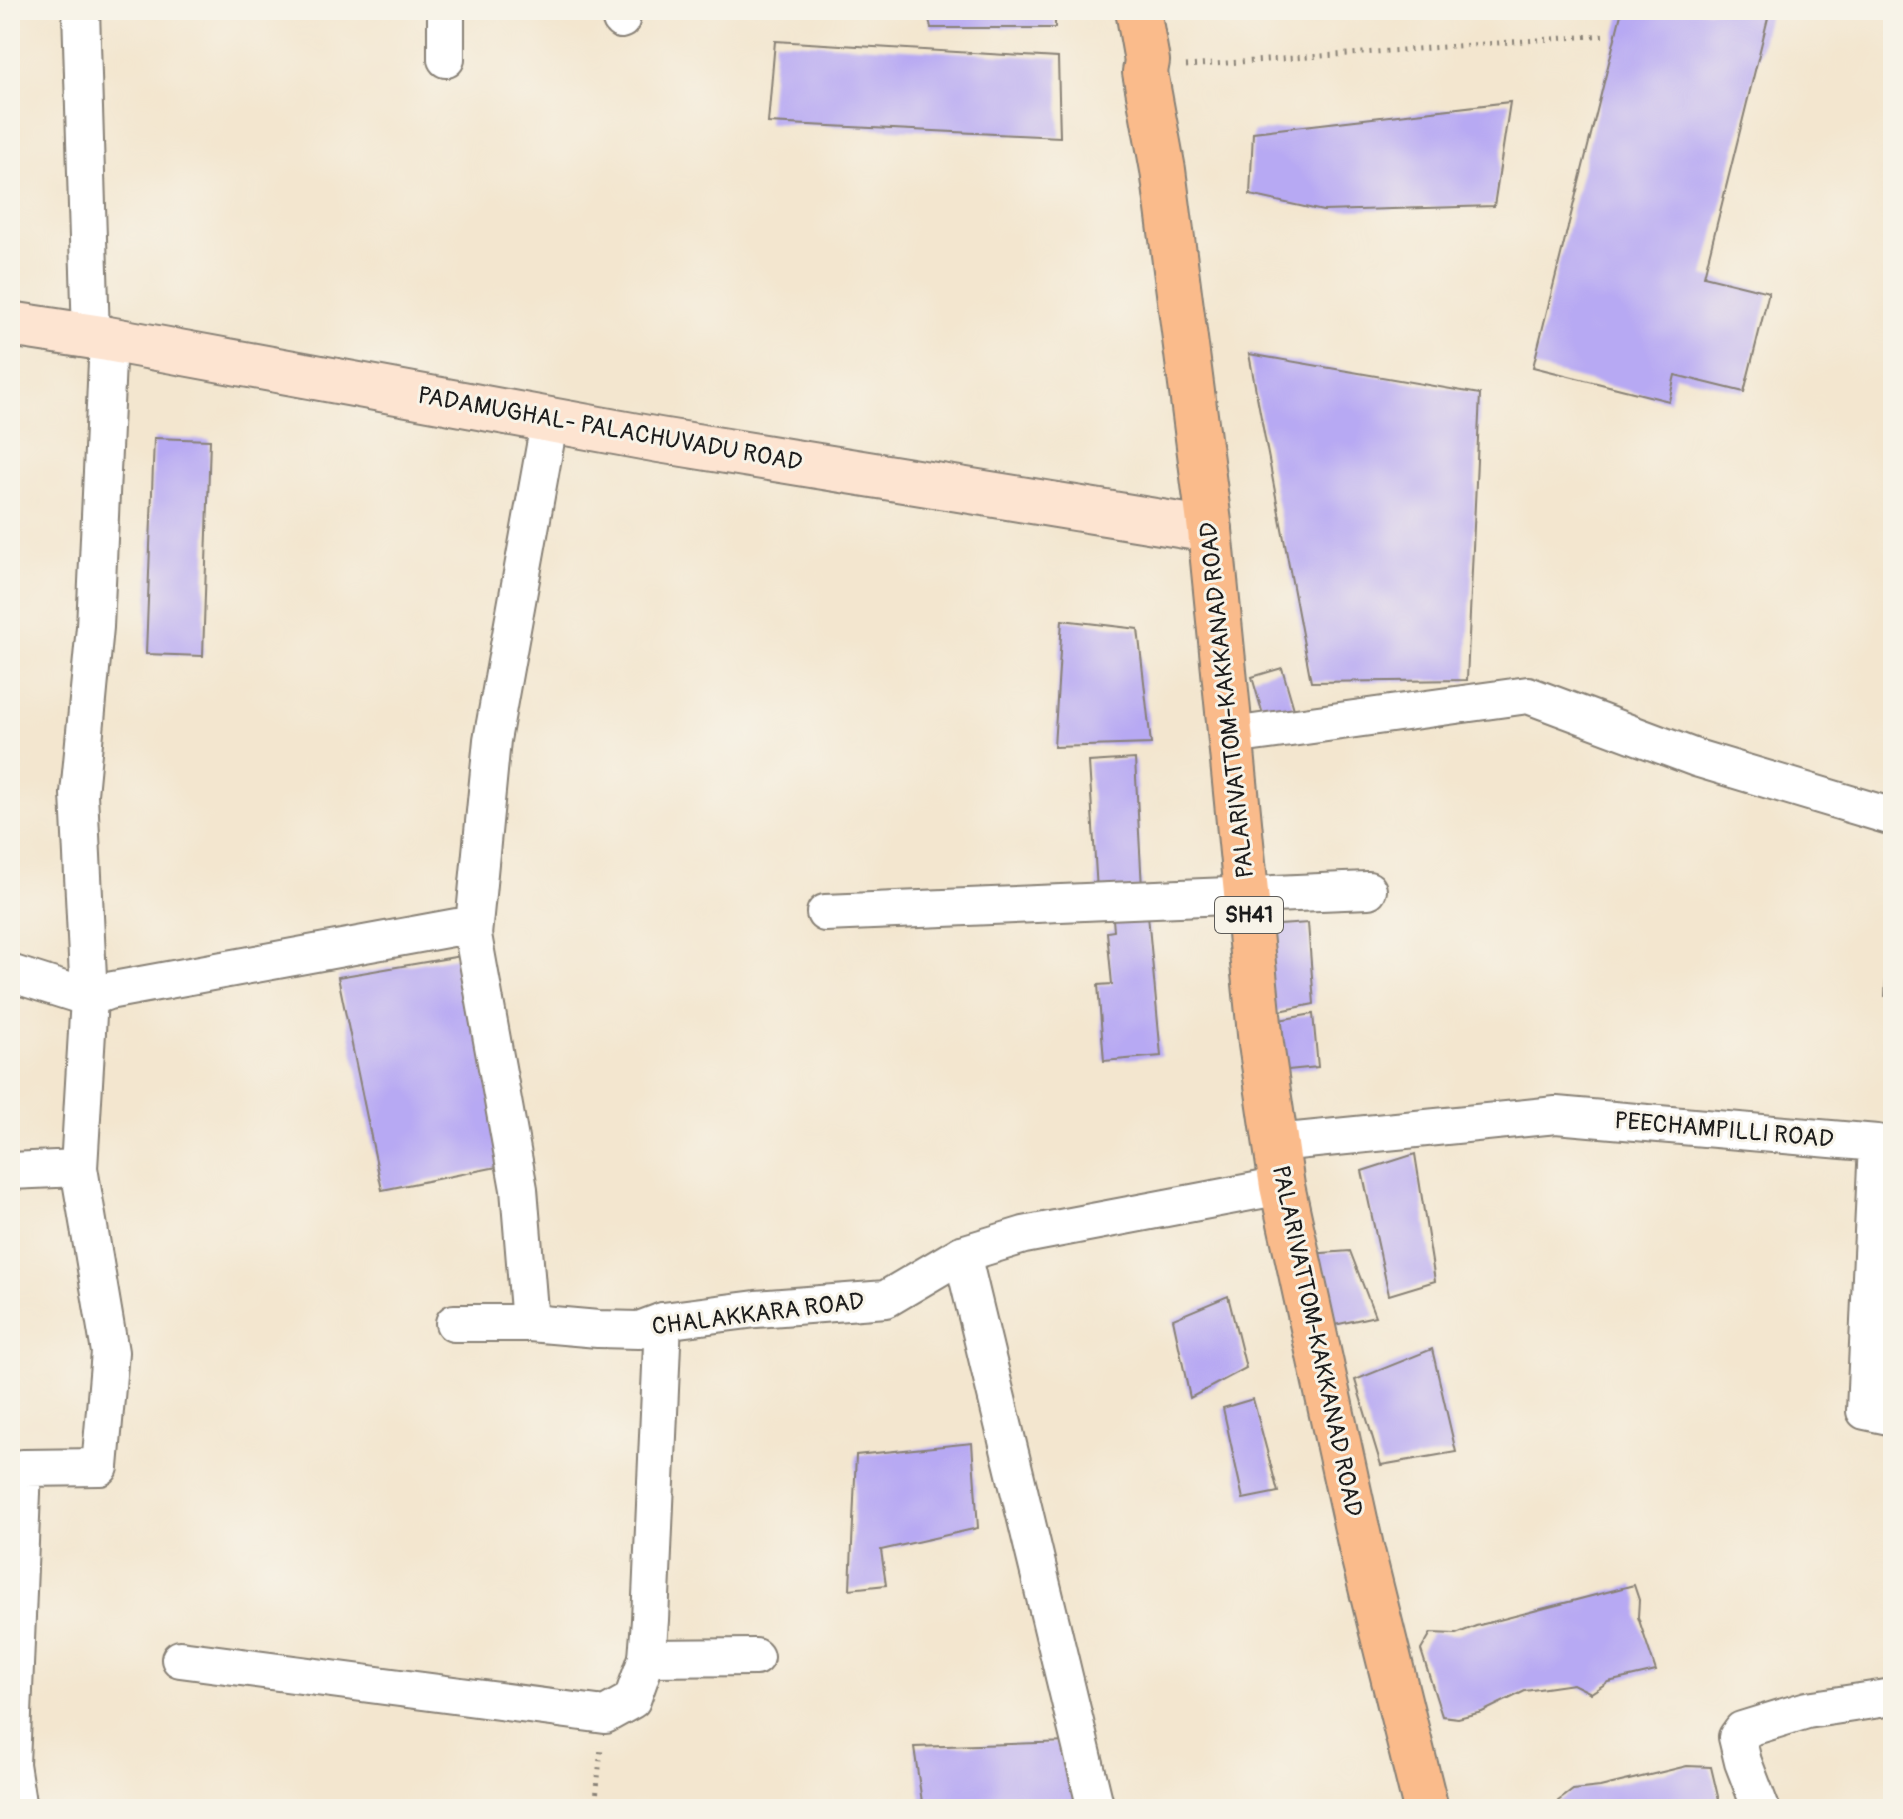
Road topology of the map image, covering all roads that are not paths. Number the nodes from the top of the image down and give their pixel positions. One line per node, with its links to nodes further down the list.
1 (81, 10): 6 (street)
2 (446, 10): 4 (street)
3 (1138, 10): 8 (main road, PALARIVATTOM-KAKKANAD ROAD / SH41)
4 (446, 59)
5 (10, 324): 6 (main road, PADAMUGHAL- PALACHUVADU ROAD)
6 (99, 338): 7 (main road, PADAMUGHAL- PALACHUVADU ROAD); 16 (street)
7 (550, 418): 8 (main road, PADAMUGHAL- PALACHUVADU ROAD); 14 (street)
8 (1210, 530): 9 (main road, PALARIVATTOM-KAKKANAD ROAD / SH41)
9 (1232, 736): 10 (street); 12 (main road, PALARIVATTOM-KAKKANAD ROAD / SH41)
10 (1893, 817)
11 (1368, 890): 12 (street)
12 (1246, 893): 13 (street); 17 (main road, PALARIVATTOM-KAKKANAD ROAD / SH41)
13 (825, 913)
14 (473, 935): 16 (street); 24 (street)
15 (10, 973): 16 (street)
16 (89, 998): 18 (street)
17 (1276, 1143): 20 (main road, PALARIVATTOM-KAKKANAD ROAD / SH41); 25 (street, PEECHAMPILLI ROAD)
18 (79, 1168): 19 (street); 30 (street)
19 (10, 1171)
20 (1282, 1186): 21 (street, CHALAKKARA ROAD); 32 (main road, PALARIVATTOM-KAKKANAD ROAD / SH41)
21 (962, 1254): 22 (street, CHALAKKARA ROAD); 31 (street)
22 (663, 1321): 24 (street, CHALAKKARA ROAD); 27 (street)
23 (454, 1323): 24 (street, CHALAKKARA ROAD)
24 (530, 1323)
25 (1893, 1417)
26 (755, 1657): 27 (street)
27 (647, 1658): 28 (street)
28 (180, 1659)
29 (1893, 1697): 33 (street)
30 (18, 1809)
31 (1096, 1809)
32 (1426, 1809)
33 (1761, 1809)

